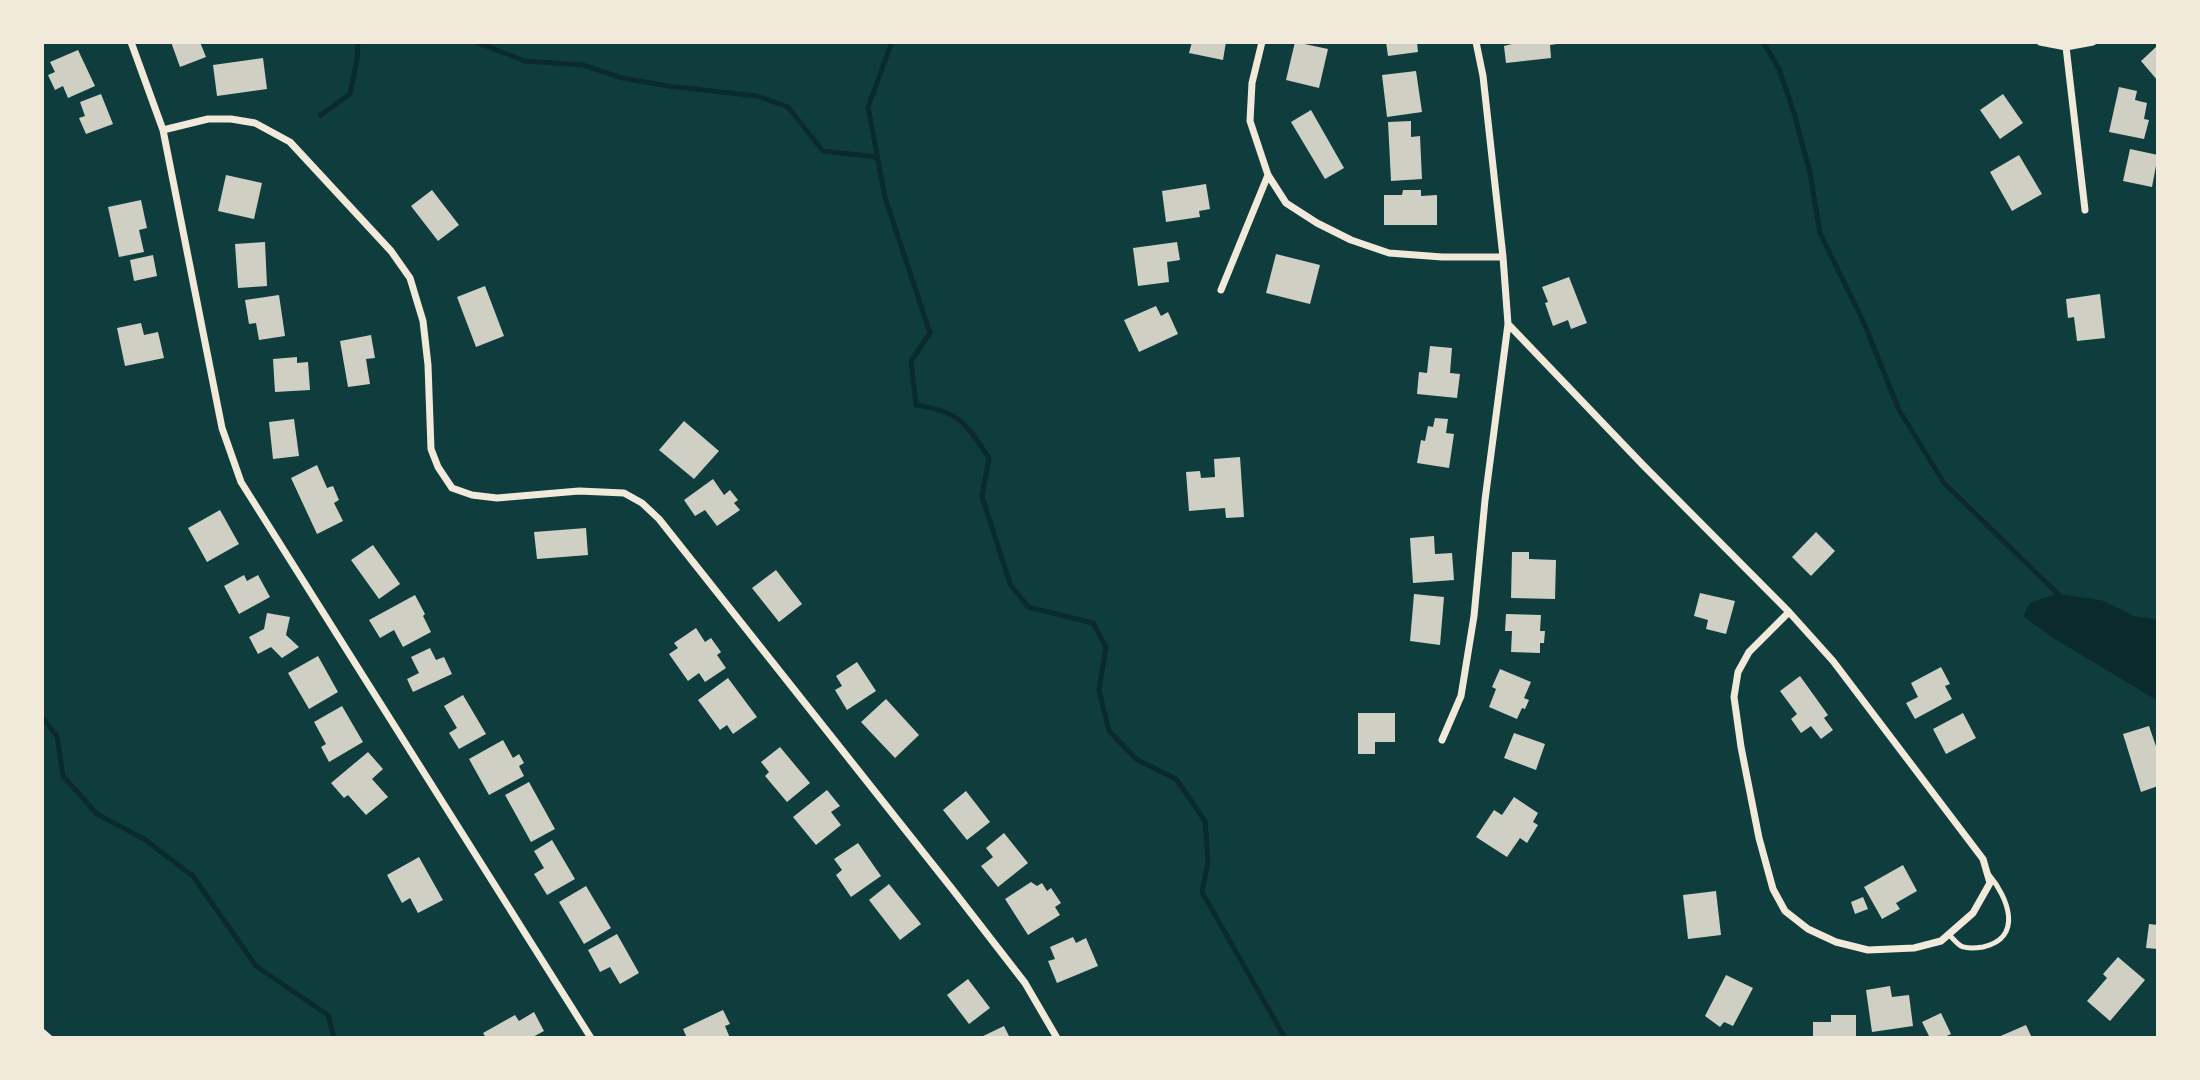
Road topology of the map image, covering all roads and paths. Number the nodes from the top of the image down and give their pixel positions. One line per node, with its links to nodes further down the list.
1 (131, 42): 7 (street)
2 (1262, 42): 8 (street)
3 (1476, 42): 10 (street)
4 (2040, 42): 6 (street)
5 (2093, 42): 6 (street)
6 (2066, 47): 9 (street)
7 (163, 130): 19 (street); 20 (street)
8 (1268, 175): 10 (street); 11 (street)
9 (2085, 210)
10 (1503, 257): 12 (street)
11 (1221, 290)
12 (1508, 324): 13 (street); 14 (street)
13 (1789, 612): 15 (street); 16 (street)
14 (1442, 740)
15 (1989, 876): 16 (street); 16 (lane)
16 (1948, 934)
17 (42, 1032): 18 (street)
18 (49, 1038)
19 (591, 1038)
20 (1057, 1038)

